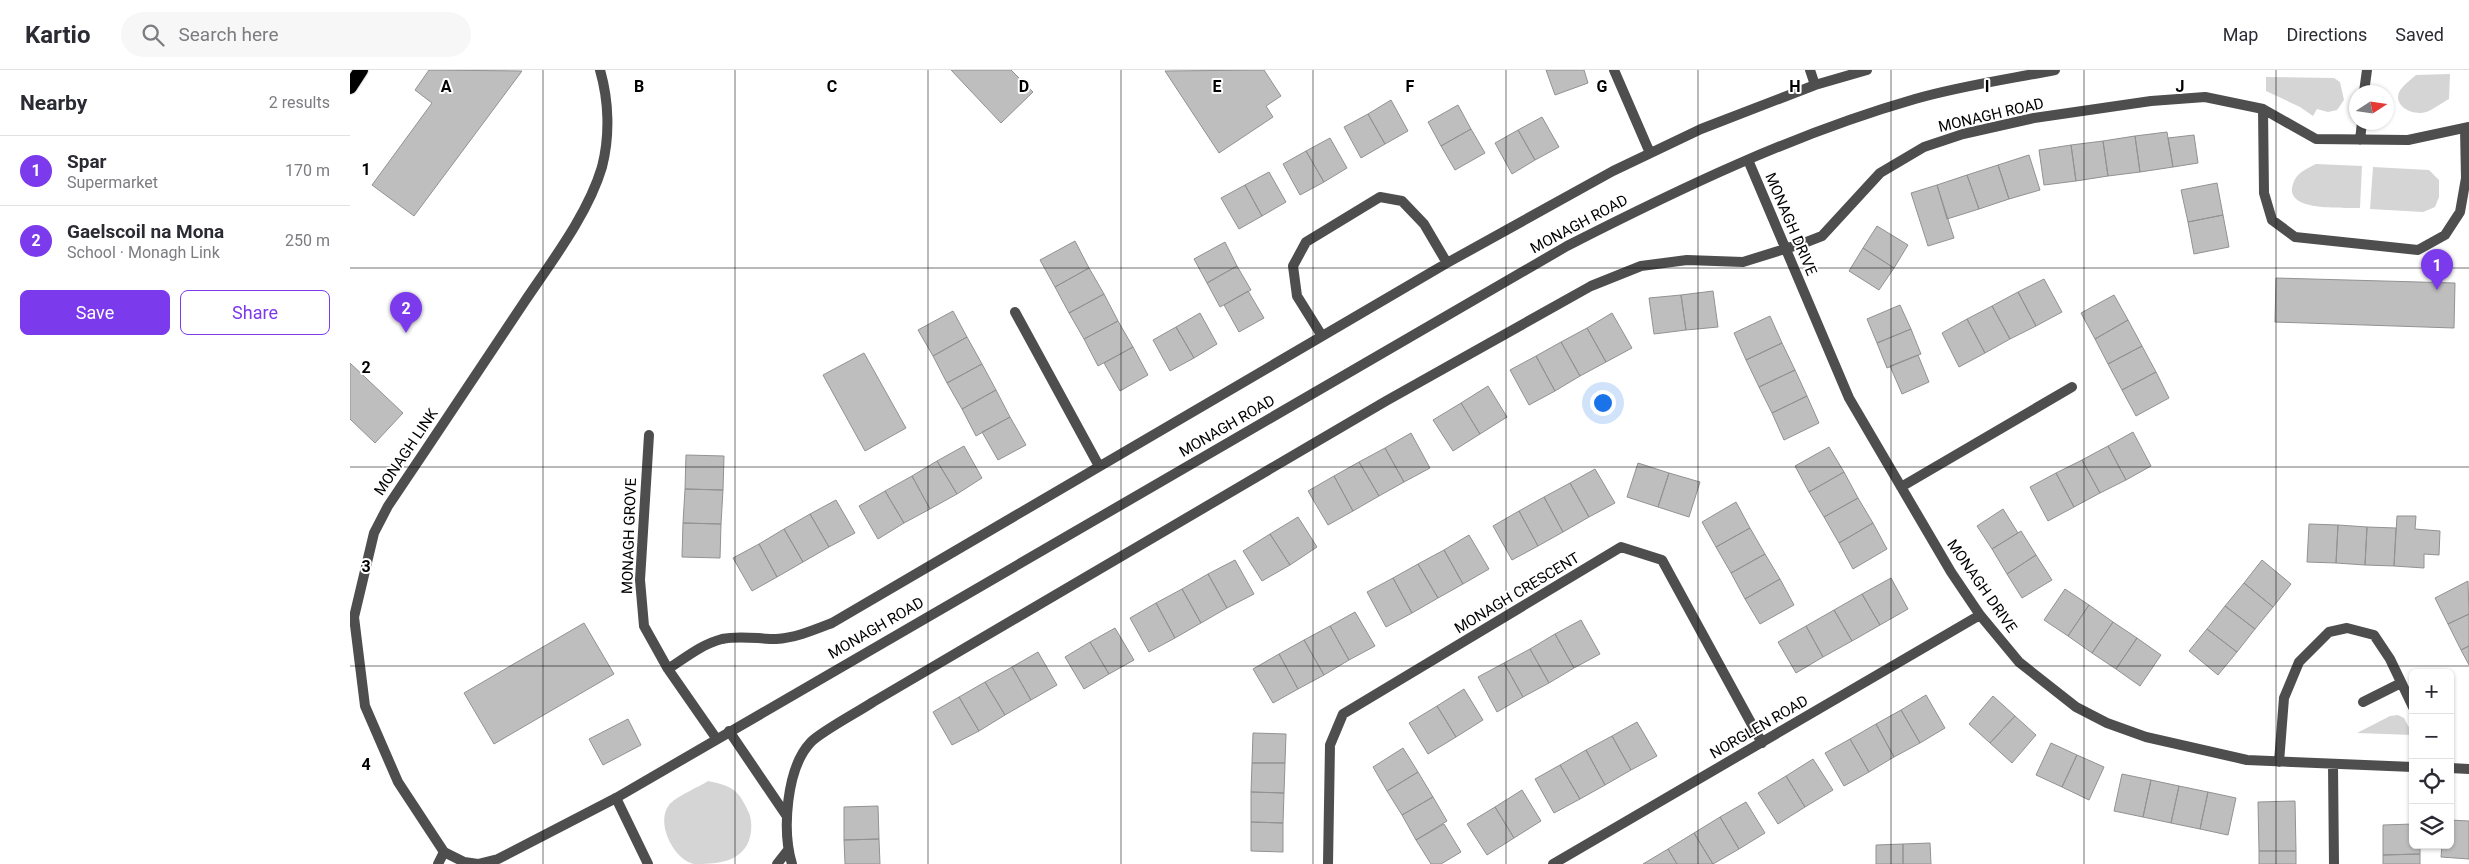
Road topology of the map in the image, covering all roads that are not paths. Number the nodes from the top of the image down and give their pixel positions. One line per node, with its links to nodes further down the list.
1 (362, 70): 12 (highway)
2 (594, 70): 10 (street)
3 (600, 70): 10 (street, MONAGH LINK)
4 (1614, 70): 17 (street)
5 (1810, 70): 11 (street)
6 (1867, 70): 11 (street, MONAGH ROAD)
7 (2055, 70): 18 (street, MONAGH ROAD)
8 (2366, 70): 9 (street)
9 (2365, 85)
10 (605, 86): 43 (street, MONAGH LINK)
11 (1816, 86): 17 (street, MONAGH ROAD)
12 (350, 87)
13 (2263, 109): 14 (street, MONAGH ROAD); 16 (street, MONAGH ROAD); 19 (street, MONAGH ROAD)
14 (2467, 128): 16 (street, MONAGH ROAD)
15 (2361, 130): 16 (street)
16 (2360, 140)
17 (1650, 153): 20 (street, MONAGH ROAD)
18 (1748, 160): 19 (street, MONAGH DRIVE); 32 (street, MONAGH ROAD)
19 (1787, 251): 26 (street, MONAGH DRIVE); 41 (street, MONAGH ROAD)
20 (1447, 263): 22 (street, MONAGH ROAD); 22 (street)
21 (1015, 312): 25 (street)
22 (1322, 336): 25 (street, MONAGH ROAD)
23 (2072, 387): 26 (street)
24 (649, 434): 28 (street, MONAGH GROVE)
25 (1099, 466): 28 (street, MONAGH ROAD)
26 (1901, 487): 27 (street, MONAGH DRIVE)
27 (1980, 615): 34 (street, NORGLEN ROAD); 35 (street, MONAGH DRIVE)
28 (668, 669): 33 (street, MONAGH GROVE)
29 (2401, 683): 30 (street); 31 (street); 35 (street)
30 (2409, 699)
31 (2363, 702)
32 (729, 731): 33 (street, MONAGH ROAD); 41 (street)
33 (716, 738): 40 (street, MONAGH ROAD)
34 (1762, 743): 48 (street, MONAGH CRESCENT); 49 (street, NORGLEN ROAD)
35 (2279, 762): 36 (street, MONAGH DRIVE)
36 (2332, 765): 37 (street, MONAGH DRIVE); 50 (street)
37 (2409, 767)
38 (2454, 768): 39 (street)
39 (2469, 769)
40 (616, 798): 43 (street, MONAGH ROAD); 45 (street)
41 (786, 815): 42 (street)
42 (788, 850): 46 (street); 47 (street)
43 (444, 852): 44 (street)
44 (438, 864)
45 (648, 864)
46 (776, 864)
47 (792, 864)
48 (1328, 864)
49 (1553, 864)
50 (2334, 864)

